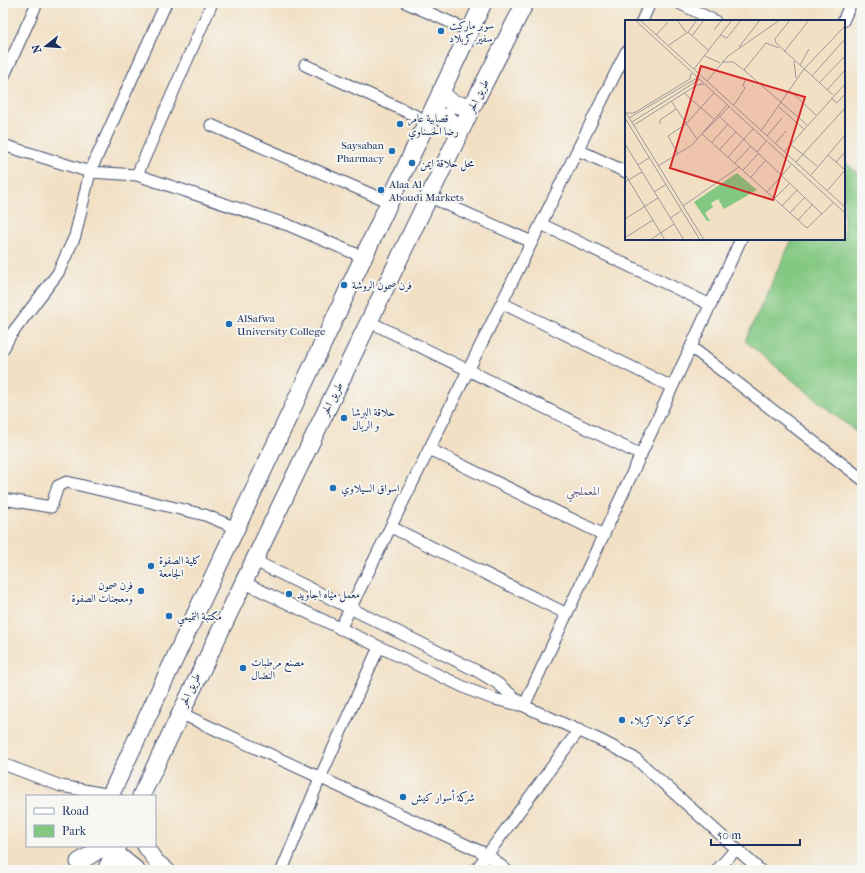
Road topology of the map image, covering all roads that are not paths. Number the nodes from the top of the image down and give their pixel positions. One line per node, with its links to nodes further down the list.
1 (37, 3): 16 (street)
2 (166, 3): 24 (street)
3 (212, 3): 26 (street)
4 (407, 3): 13 (street)
5 (483, 3): 13 (main road)
6 (525, 3): 18 (main road, طريق الحر)
7 (650, 3): 10 (street)
8 (679, 3): 11 (street)
9 (852, 3): 12 (street)
10 (642, 20)
11 (713, 20)
12 (844, 20)
13 (470, 31): 17 (main road)
14 (625, 54): 23 (street)
15 (305, 66): 19 (street)
16 (3, 78)
17 (442, 91): 18 (main road); 19 (main road)
18 (474, 103): 21 (main road, طريق الحر)
19 (429, 118): 21 (main road); 28 (main road)
20 (211, 125): 28 (street)
21 (459, 135): 27 (main road, طريق الحر)
22 (3, 145): 24 (street)
23 (578, 150): 25 (street); 29 (street)
24 (90, 172): 26 (street); 37 (street)
25 (625, 172)
26 (137, 174): 32 (street)
27 (430, 197): 31 (street); 35 (main road, طريق الحر)
28 (389, 202): 32 (main road)
29 (541, 224): 31 (street); 34 (street)
30 (741, 240): 34 (street)
31 (532, 242): 33 (street)
32 (363, 257): 45 (main road)
33 (502, 302): 38 (street); 39 (street)
34 (711, 305): 36 (street)
35 (370, 322): 38 (street); 47 (main road, طريق الحر)
36 (691, 347): 39 (street); 42 (street)
37 (3, 349)
38 (468, 372): 40 (street); 41 (street)
39 (672, 387): 41 (street)
40 (429, 449): 44 (street); 46 (street)
41 (641, 455): 46 (street)
42 (862, 479)
43 (3, 499): 45 (street)
44 (390, 527): 49 (street); 50 (street)
45 (236, 528): 53 (main road)
46 (604, 535): 50 (street)
47 (254, 560): 48 (main road, طريق الحر); 49 (street)
48 (243, 582): 51 (street); 54 (main road, طريق الحر)
49 (350, 609): 51 (street); 56 (street)
50 (567, 614): 56 (street)
51 (340, 629): 52 (street)
52 (379, 647): 56 (street); 60 (street)
53 (169, 672): 54 (main road); 55 (main road)
54 (194, 682): 57 (main road, طريق الحر)
55 (157, 696): 57 (main road); 62 (main road)
56 (524, 706): 58 (street)
57 (180, 713): 60 (street); 63 (main road, طريق الحر)
58 (580, 730): 66 (street); 67 (street)
59 (3, 764): 61 (street)
60 (320, 778): 67 (street); 72 (street)
61 (106, 795)
62 (111, 795)
63 (141, 795)
64 (146, 847): 71 (street)
65 (116, 849): 68 (main road); 69 (main road); 70 (main road)
66 (736, 849): 75 (street); 76 (street)
67 (488, 856): 73 (street); 74 (street)
68 (87, 858)
69 (106, 870)
70 (136, 870)
71 (166, 870)
72 (282, 870)
73 (476, 870)
74 (506, 870)
75 (717, 870)
76 (760, 870)

